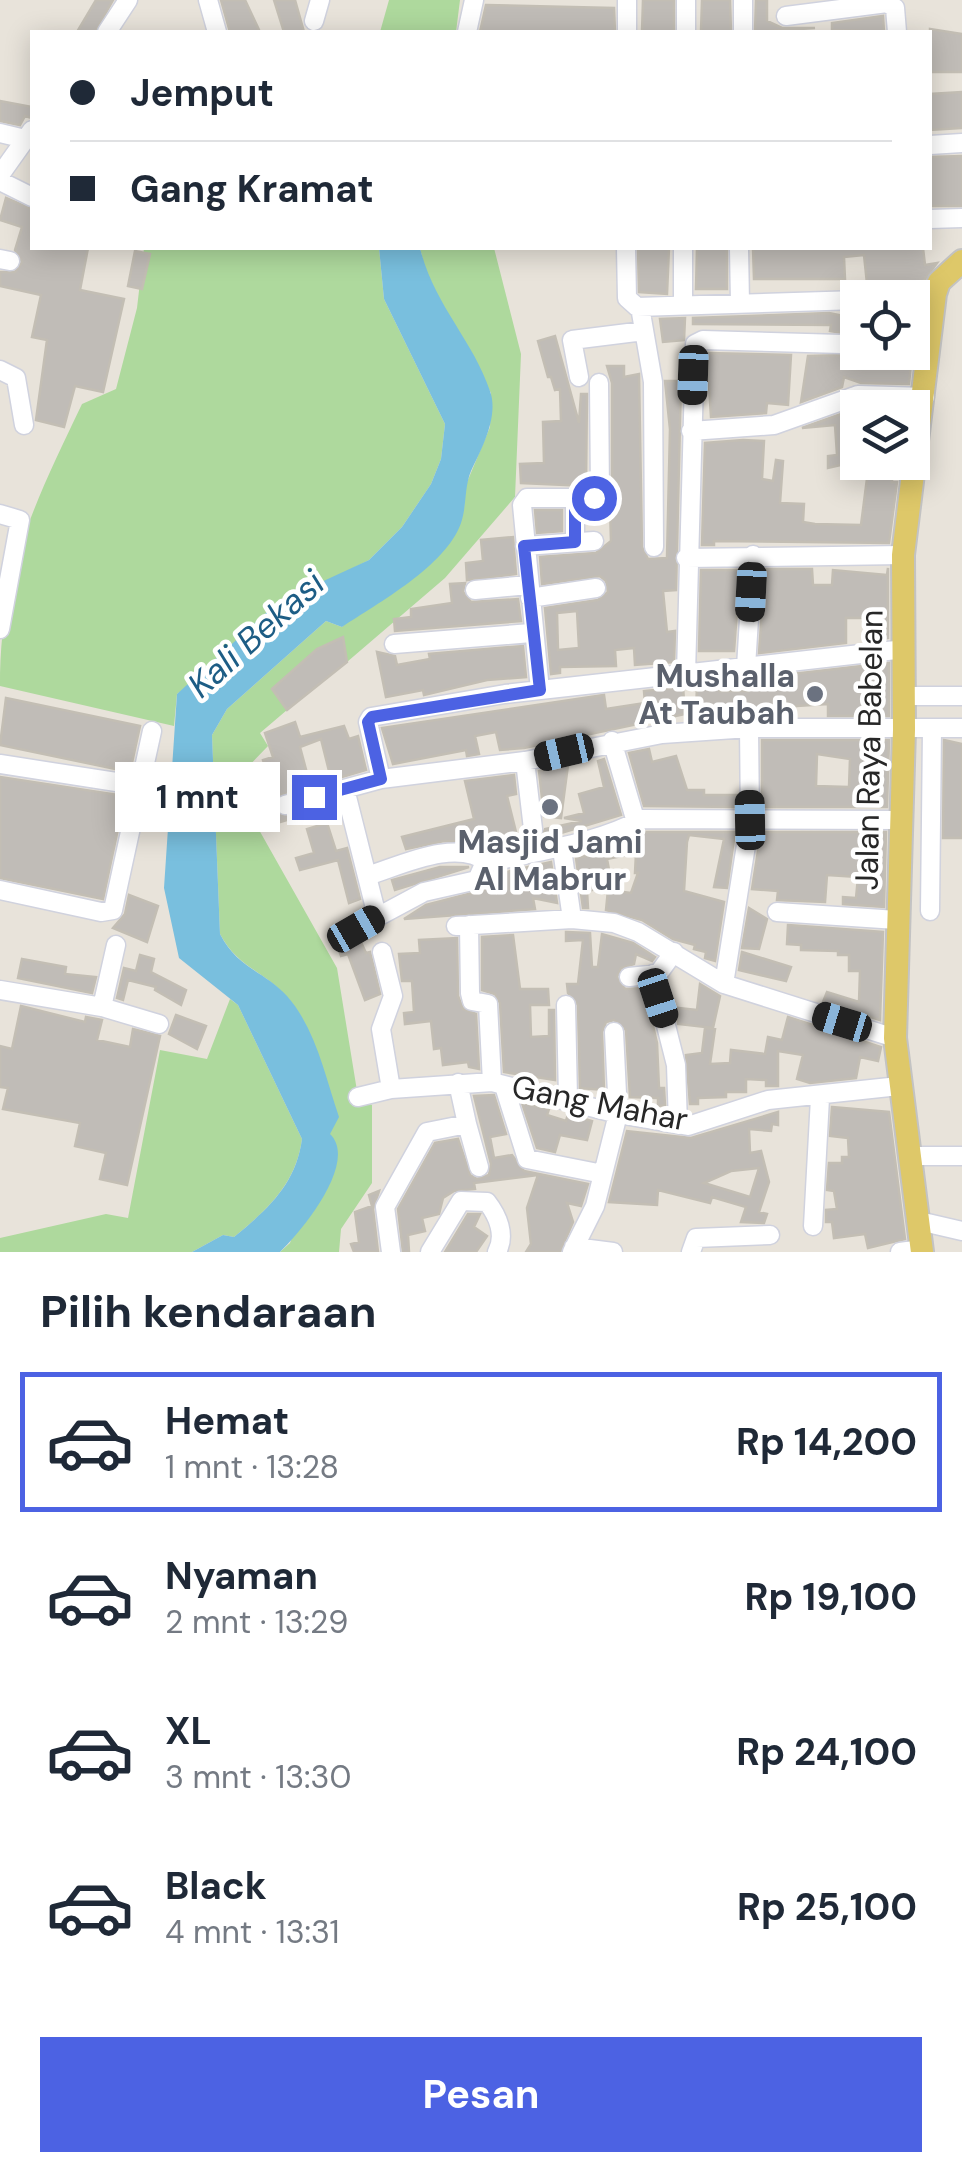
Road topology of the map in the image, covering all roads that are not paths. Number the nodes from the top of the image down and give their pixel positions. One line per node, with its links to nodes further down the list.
1 (128, 0): 11 (street)
2 (208, 0): 12 (street)
3 (320, 0): 10 (street)
4 (474, 0): 13 (street)
5 (627, 0): 14 (street)
6 (686, 0): 15 (street)
7 (743, 0): 16 (street)
8 (815, 7): 9 (street); 17 (street)
9 (786, 16)
10 (314, 21)
11 (108, 30)
12 (216, 30)
13 (466, 30)
14 (627, 30)
15 (686, 30)
16 (743, 30)
17 (898, 30)
18 (0, 133): 19 (street)
19 (29, 135): 22 (street)
20 (962, 143): 21 (street)
21 (932, 145)
22 (0, 178): 23 (street)
23 (30, 196)
24 (962, 218): 25 (street)
25 (932, 219)
26 (626, 250): 35 (street)
27 (684, 250): 34 (street)
28 (739, 250): 33 (street)
29 (962, 260): 31 (main road)
30 (930, 294): 31 (street)
31 (935, 294): 41 (main road, Jalan Raya Babelan)
32 (840, 300): 33 (street)
33 (740, 303): 34 (street)
34 (683, 305): 35 (street)
35 (640, 307): 36 (street)
36 (644, 330): 39 (street); 49 (street)
37 (840, 344): 44 (street)
38 (0, 370): 43 (street)
39 (579, 378)
40 (600, 383): 46 (street)
41 (926, 390)
42 (840, 401): 44 (street)
43 (24, 425)
44 (691, 431): 52 (street)
45 (913, 480): 51 (main road, Jalan Raya Babelan)
46 (575, 498): 48 (street); 48 (street)
47 (0, 514): 56 (street)
48 (524, 546): 55 (street)
49 (654, 547)
50 (754, 555): 51 (street); 52 (street); 60 (street)
51 (903, 555): 59 (main road, Jalan Raya Babelan)
52 (686, 558): 61 (street)
53 (596, 588): 55 (street)
54 (474, 590): 55 (street)
55 (529, 591): 57 (street)
56 (0, 629)
57 (531, 633): 58 (street); 62 (street)
58 (394, 644)
59 (904, 649): 60 (street); 63 (main road, Jalan Raya Babelan)
60 (746, 668): 61 (street)
61 (686, 674): 62 (street)
62 (540, 690): 73 (street)
63 (904, 696): 64 (street); 68 (main road, Jalan Raya Babelan)
64 (962, 696)
65 (748, 728): 68 (street); 70 (street); 77 (street)
66 (932, 728): 67 (street); 68 (street); 81 (street)
67 (962, 728)
68 (904, 730): 78 (main road, Jalan Raya Babelan)
69 (152, 731): 74 (street)
70 (612, 741): 71 (street); 79 (street)
71 (525, 761): 73 (street); 80 (street)
72 (0, 764): 74 (street)
73 (381, 779): 75 (street)
74 (142, 786): 86 (street)
75 (344, 788): 76 (street); 85 (street)
76 (285, 806)
77 (750, 820): 78 (street); 79 (street); 98 (street)
78 (902, 820): 83 (main road, Jalan Raya Babelan)
79 (636, 822): 82 (street)
80 (533, 829)
81 (930, 847): 83 (street); 87 (street)
82 (562, 848): 84 (street); 90 (street)
83 (902, 848): 91 (main road, Jalan Raya Babelan)
84 (488, 863): 85 (street); 89 (street)
85 (367, 876): 89 (street)
86 (0, 890)
87 (930, 911)
88 (777, 912): 91 (street)
89 (377, 916): 92 (street)
90 (572, 919): 95 (street); 106 (street)
91 (898, 920): 104 (main road, Jalan Raya Babelan)
92 (356, 929)
93 (116, 946): 101 (street)
94 (382, 952): 108 (street)
95 (674, 952): 96 (street); 98 (street)
96 (653, 974): 97 (street); 114 (street)
97 (629, 977)
98 (724, 984): 104 (street)
99 (0, 990): 101 (street)
100 (566, 1006): 110 (street)
101 (102, 1007): 102 (street)
102 (159, 1024)
103 (614, 1032): 112 (street)
104 (895, 1038): 107 (main road, Jalan Raya Babelan)
105 (458, 1083): 106 (street, Gang Mahar); 108 (street, Gang Mahar); 113 (street)
106 (498, 1084): 110 (street, Gang Mahar); 118 (street)
107 (899, 1086): 111 (street, Gang Mahar); 115 (main road, Jalan Raya Babelan)
108 (390, 1089): 109 (street, Gang Mahar)
109 (358, 1097)
110 (568, 1098): 112 (street, Gang Mahar)
111 (820, 1098): 114 (street, Gang Mahar); 120 (street)
112 (618, 1114): 114 (street, Gang Mahar); 118 (street)
113 (466, 1124): 117 (street); 125 (street)
114 (678, 1124)
115 (909, 1156): 116 (street); 119 (main road, Jalan Raya Babelan)
116 (962, 1156)
117 (479, 1167)
118 (603, 1174): 123 (street)
119 (919, 1221): 121 (street); 124 (main road, Jalan Raya Babelan)
120 (813, 1226)
121 (962, 1231)
122 (770, 1235): 129 (street)
123 (573, 1250): 128 (street)
124 (915, 1251)
125 (390, 1252)
126 (430, 1252): 127 (street)
127 (497, 1252)
128 (613, 1252)
129 (691, 1252)

